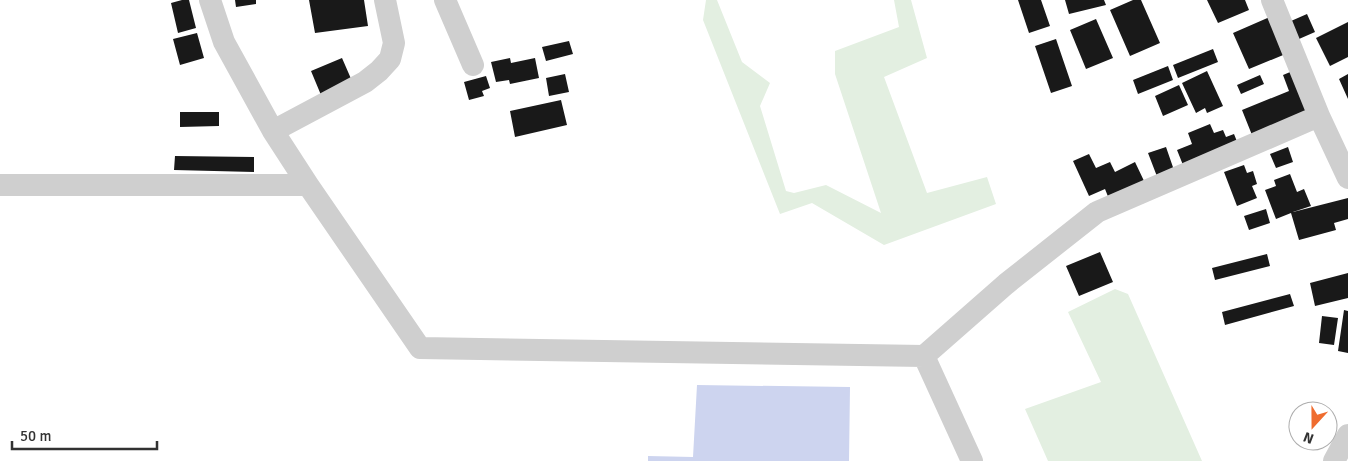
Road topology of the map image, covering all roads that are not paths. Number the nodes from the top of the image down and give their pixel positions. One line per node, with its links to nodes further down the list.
1 (210, 0): 7 (street)
2 (385, 0): 7 (street)
3 (445, 0): 5 (street)
4 (1272, 0): 6 (street)
5 (473, 65)
6 (1319, 116): 8 (street); 11 (street)
7 (273, 131): 10 (street)
8 (1348, 178)
9 (0, 185): 10 (street)
10 (308, 185): 11 (street)
11 (924, 356): 13 (street)
12 (1348, 434): 14 (street)
13 (972, 461)
14 (1334, 461)

